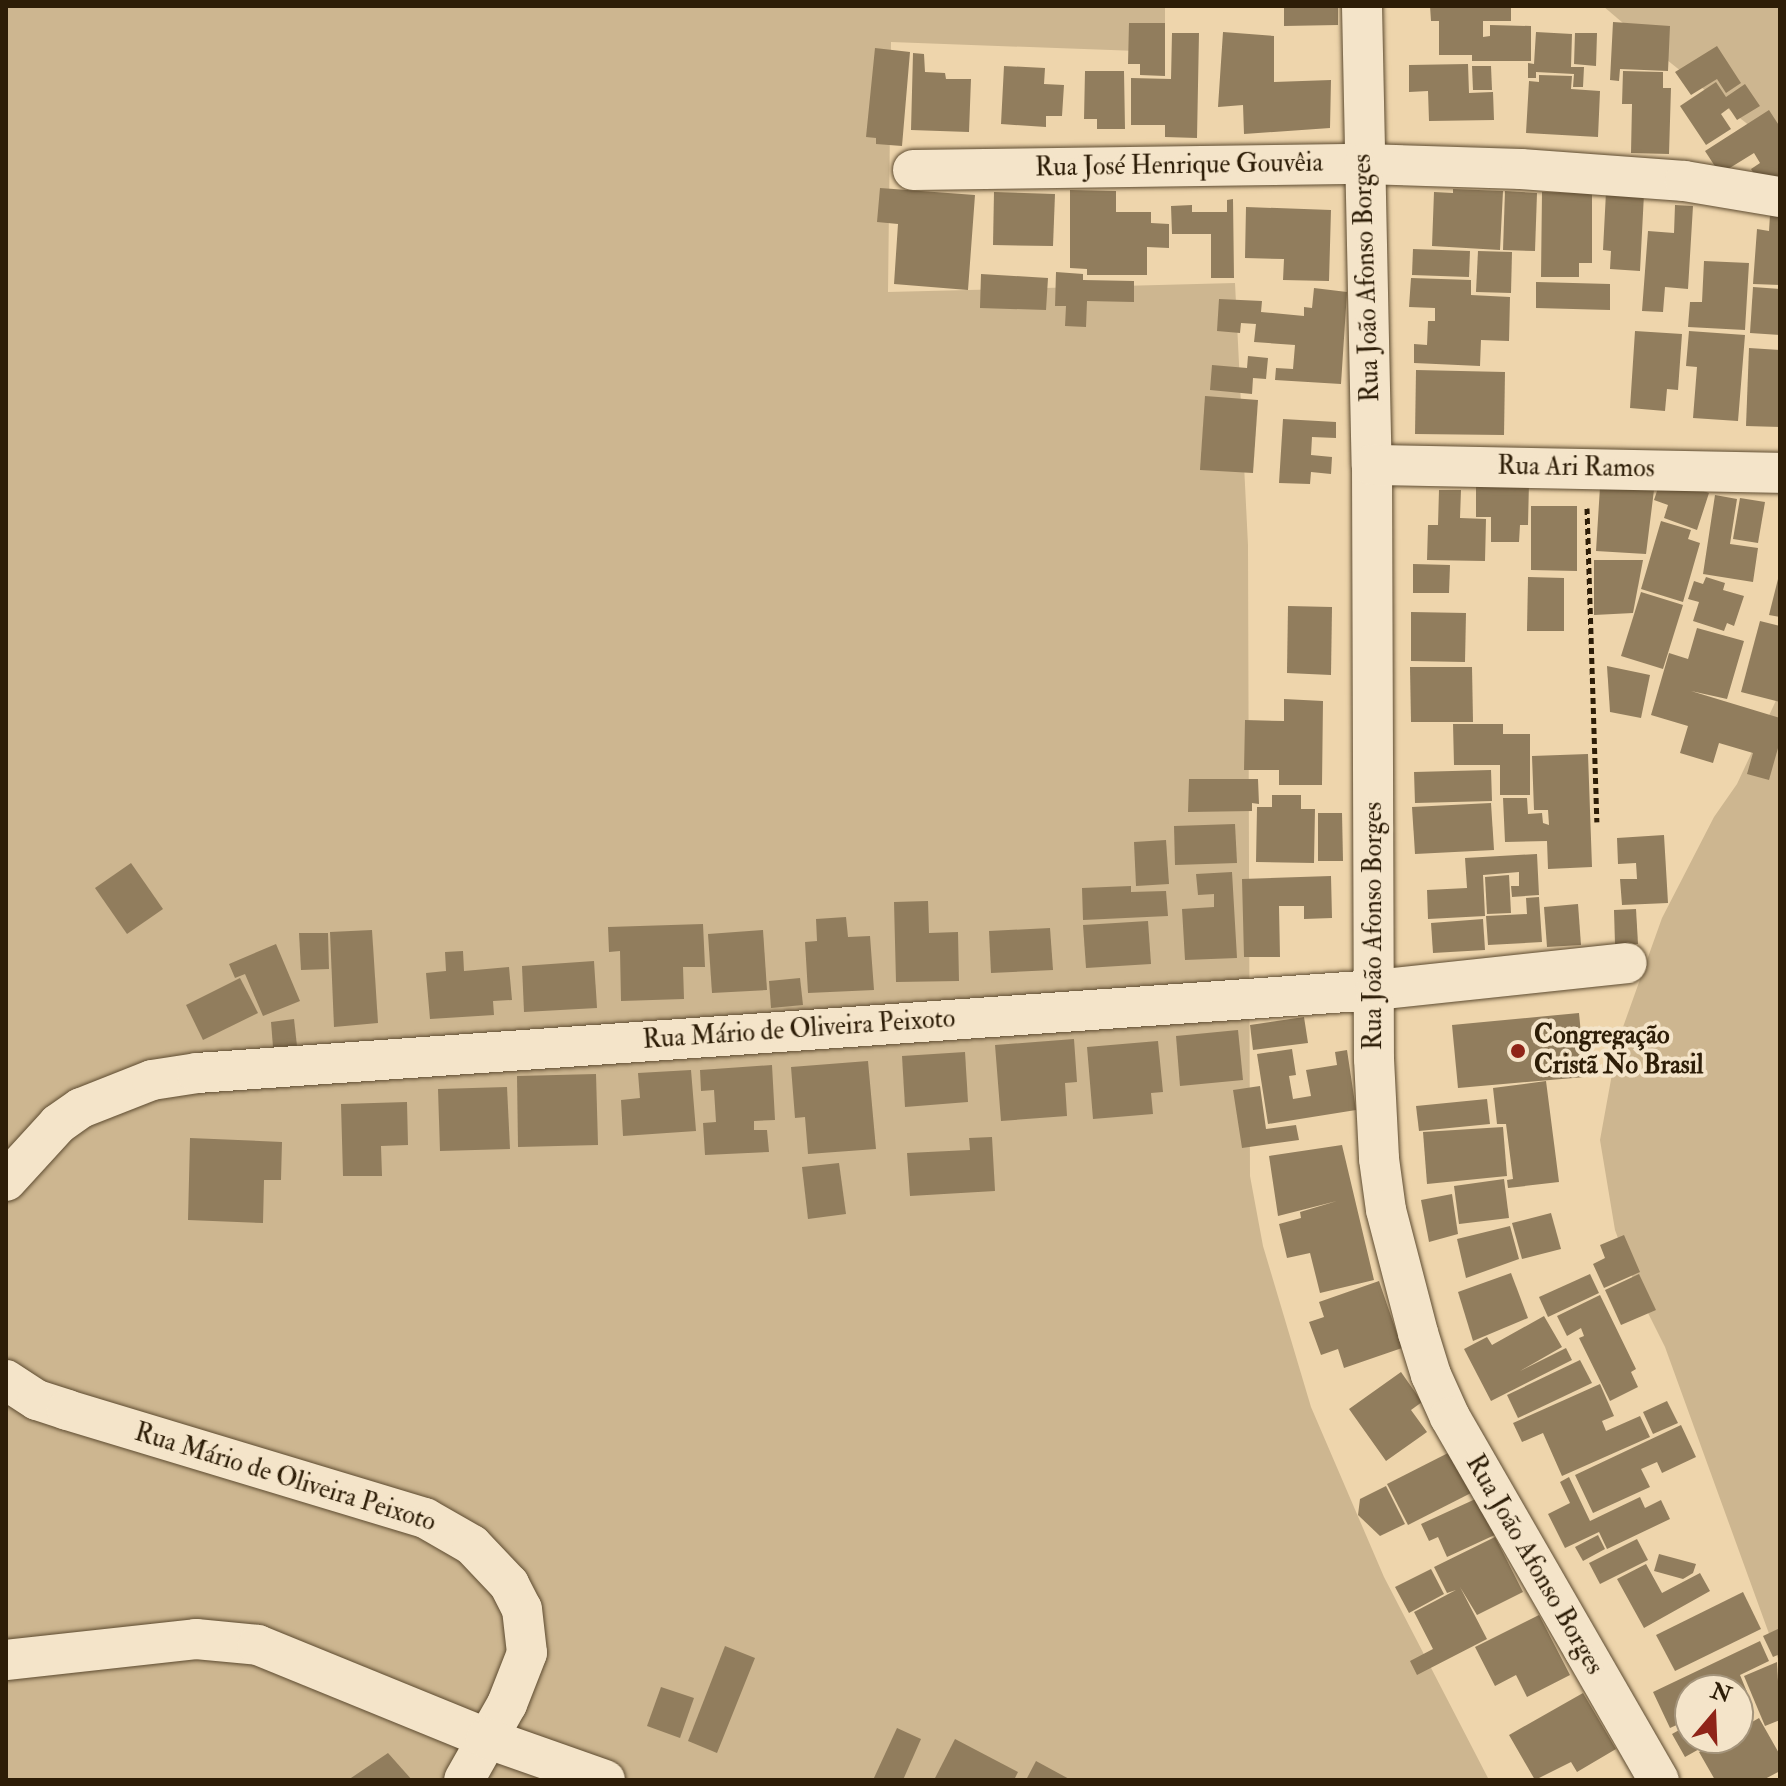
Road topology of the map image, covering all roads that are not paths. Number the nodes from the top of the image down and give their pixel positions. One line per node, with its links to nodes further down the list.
1 (1362, 6): 2 (street, Rua João Afonso Borges)
2 (1364, 164): 3 (street, Rua José Henrique Gouvêia); 4 (street, Rua José Henrique Gouvêia); 5 (street, Rua João Afonso Borges)
3 (913, 170)
4 (1780, 197)
5 (1372, 465): 6 (street, Rua Ari Ramos); 8 (street, Rua João Afonso Borges)
6 (1780, 473)
7 (1627, 963): 8 (street, Rua Mário de Oliveira Peixoto)
8 (1375, 990): 9 (street, Rua Mário de Oliveira Peixoto); 15 (street, Rua João Afonso Borges)
9 (6, 1181)
10 (6, 1380): 12 (street, Rua Mário de Oliveira Peixoto)
11 (6, 1660): 12 (street)
12 (486, 1738): 13 (street, Rua Mário de Oliveira Peixoto); 14 (street)
13 (464, 1780)
14 (605, 1780)
15 (1659, 1780)

